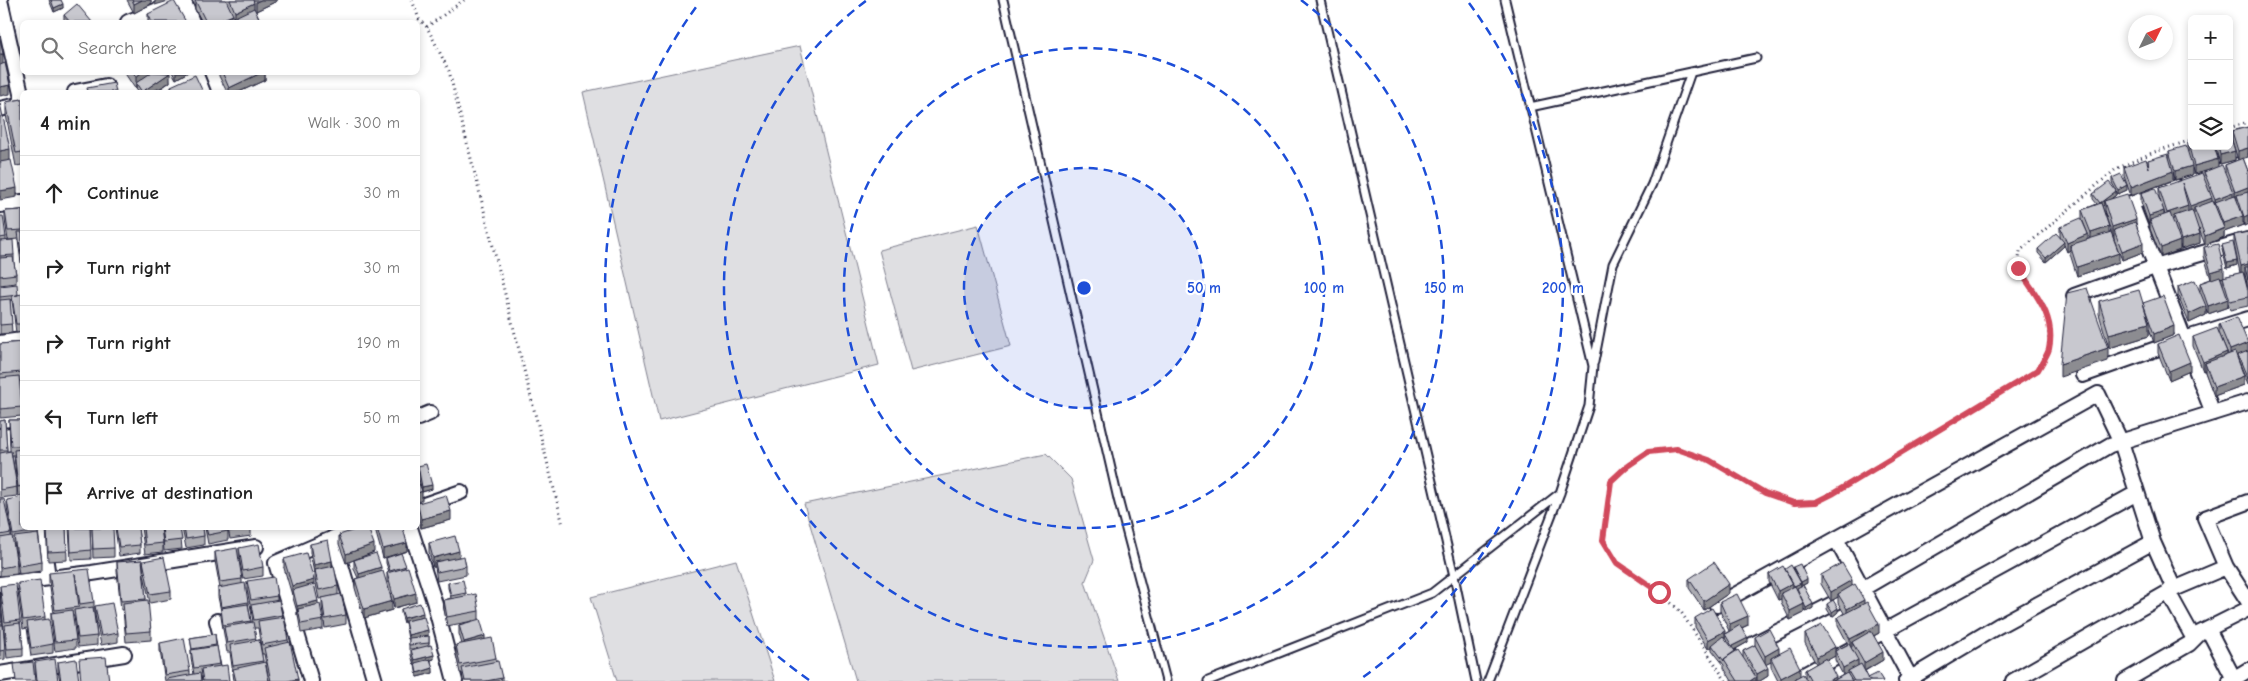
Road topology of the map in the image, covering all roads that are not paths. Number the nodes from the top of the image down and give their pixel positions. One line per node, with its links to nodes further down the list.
1 (0, 0): 12 (street)
2 (183, 0): 6 (street); 7 (street)
3 (1003, 0): 70 (lane)
4 (1320, 0): 48 (lane)
5 (1504, 0): 16 (lane)
6 (133, 20)
7 (191, 20)
8 (1756, 58): 9 (lane)
9 (1690, 72): 16 (lane); 28 (lane)
10 (213, 75): 14 (street)
11 (107, 86): 13 (street)
12 (20, 90)
13 (86, 90)
14 (219, 90)
15 (20, 104): 17 (street)
16 (1530, 107): 28 (lane)
17 (0, 109)
18 (2248, 162): 22 (street)
19 (20, 202): 20 (street)
20 (0, 206)
21 (2248, 240): 22 (street)
22 (2155, 267): 23 (street); 25 (street)
23 (2074, 296)
24 (2248, 319): 25 (street)
25 (2184, 339): 29 (street); 31 (street)
26 (20, 340): 27 (street)
27 (0, 343)
28 (1593, 366): 36 (lane)
29 (2083, 376)
30 (2248, 402): 31 (street)
31 (2214, 412): 34 (street)
32 (20, 418): 33 (street)
33 (0, 420)
34 (2121, 442): 37 (street); 44 (street); 51 (street)
35 (461, 492): 39 (street)
36 (1560, 493): 48 (lane); 73 (lane)
37 (2137, 493): 45 (street); 57 (street)
38 (2248, 502): 47 (street)
39 (420, 505)
40 (42, 530): 49 (street)
41 (352, 530): 43 (street)
42 (411, 530): 69 (street)
43 (333, 538): 67 (street); 68 (street)
44 (1836, 539): 51 (street); 54 (street)
45 (2153, 542): 52 (street); 64 (street)
46 (256, 547): 49 (street)
47 (2226, 567): 52 (street); 53 (street)
48 (1454, 576): 71 (lane); 72 (lane)
49 (48, 577): 50 (street)
50 (0, 584)
51 (1862, 589): 57 (street); 60 (street)
52 (2171, 591): 59 (street); 75 (street)
53 (2248, 601)
54 (1717, 604)
55 (2248, 609): 58 (street)
56 (217, 621): 66 (street)
57 (1884, 630): 64 (street); 74 (street)
58 (2208, 630): 59 (street); 65 (street)
59 (2194, 639): 76 (street)
60 (1744, 649)
61 (124, 654): 63 (street)
62 (2248, 670): 65 (street)
63 (0, 674)
64 (1910, 680)
65 (2233, 680)
66 (233, 681)
67 (311, 681)
68 (375, 681)
69 (455, 681)
70 (1166, 681)
71 (1208, 681)
72 (1476, 681)
73 (1488, 681)
74 (1793, 681)
75 (2013, 681)
76 (2124, 681)

